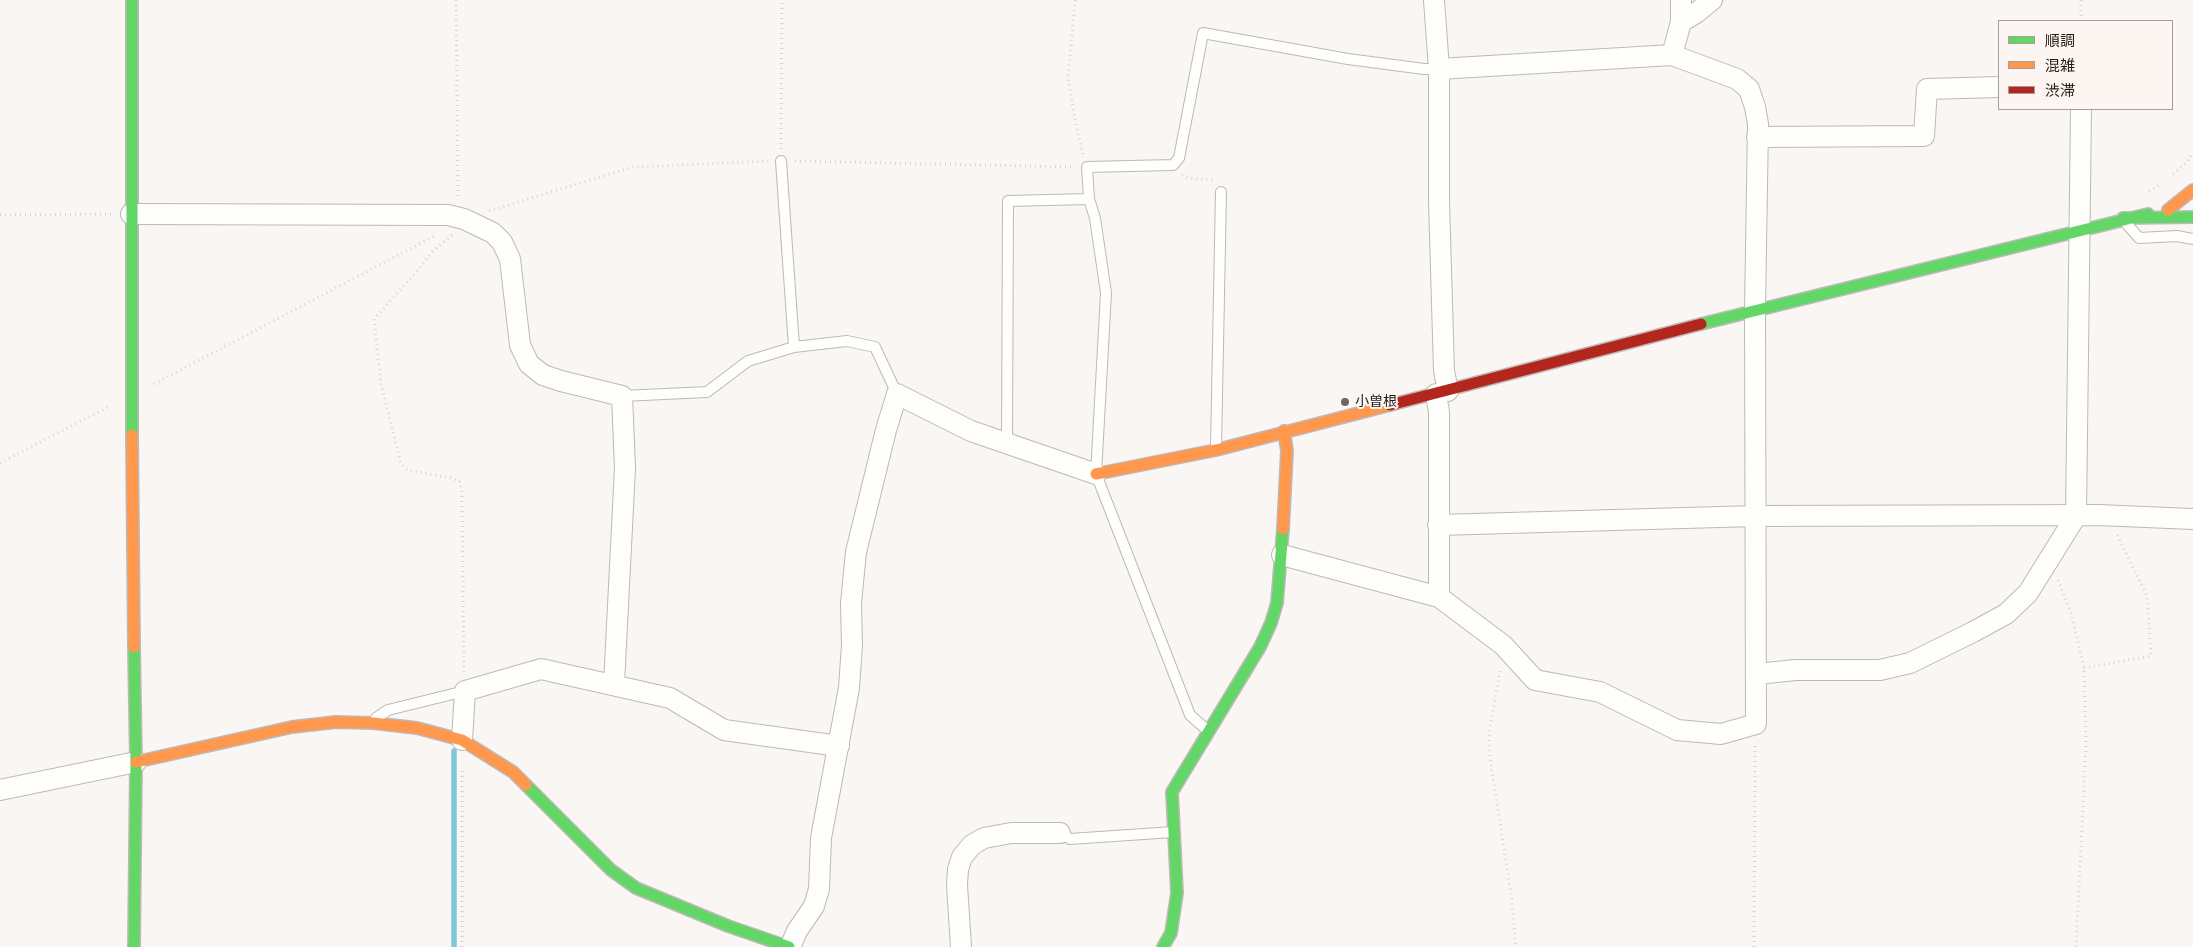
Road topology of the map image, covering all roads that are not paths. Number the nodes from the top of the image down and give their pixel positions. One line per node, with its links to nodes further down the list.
1 (132, 0): 17 (main road)
2 (1434, 0): 7 (street)
3 (1681, 0): 5 (street)
4 (1712, 0): 5 (street)
5 (1681, 22): 6 (street)
6 (1672, 55): 7 (street); 10 (street)
7 (1439, 69): 14 (lane); 24 (street)
8 (1998, 87): 10 (street)
9 (2081, 110): 20 (street)
10 (1758, 137): 22 (street)
11 (781, 161): 23 (lane)
12 (2193, 190): 16 (main road)
13 (1221, 192): 29 (lane)
14 (1089, 199): 28 (lane); 30 (lane)
15 (2193, 203): 16 (main road)
16 (2168, 210): 19 (main road)
17 (131, 214): 26 (street); 44 (main road)
18 (2193, 217): 19 (main road)
19 (2123, 218): 20 (main road); 21 (lane)
20 (2080, 230): 22 (main road); 32 (street)
21 (2193, 239)
22 (1755, 310): 24 (main road); 31 (street)
23 (794, 347): 25 (lane); 26 (lane)
24 (1442, 392): 27 (main road); 34 (street)
25 (897, 394): 28 (street); 43 (street)
26 (622, 396): 38 (street)
27 (1284, 431): 29 (main road); 35 (main road)
28 (1008, 444): 30 (street)
29 (1216, 450): 30 (main road)
30 (1096, 474): 41 (lane)
31 (1755, 516): 32 (street); 34 (street); 37 (street)
32 (2076, 516): 33 (street); 37 (street)
33 (2193, 519)
34 (1438, 524): 36 (street)
35 (1282, 555): 36 (street); 41 (main road)
36 (1438, 597): 37 (street)
37 (1757, 674)
38 (614, 684): 39 (street); 43 (street)
39 (465, 691): 40 (lane); 42 (street)
40 (368, 723): 42 (main road); 44 (main road)
41 (1209, 732): 46 (main road)
42 (462, 740): 49 (main road)
43 (839, 746): 49 (street)
44 (136, 762): 45 (street); 48 (main road)
45 (0, 790)
46 (1173, 832): 47 (lane); 51 (main road)
47 (1060, 833): 50 (street)
48 (134, 947)
49 (790, 947)
50 (961, 947)
51 (1163, 947)

